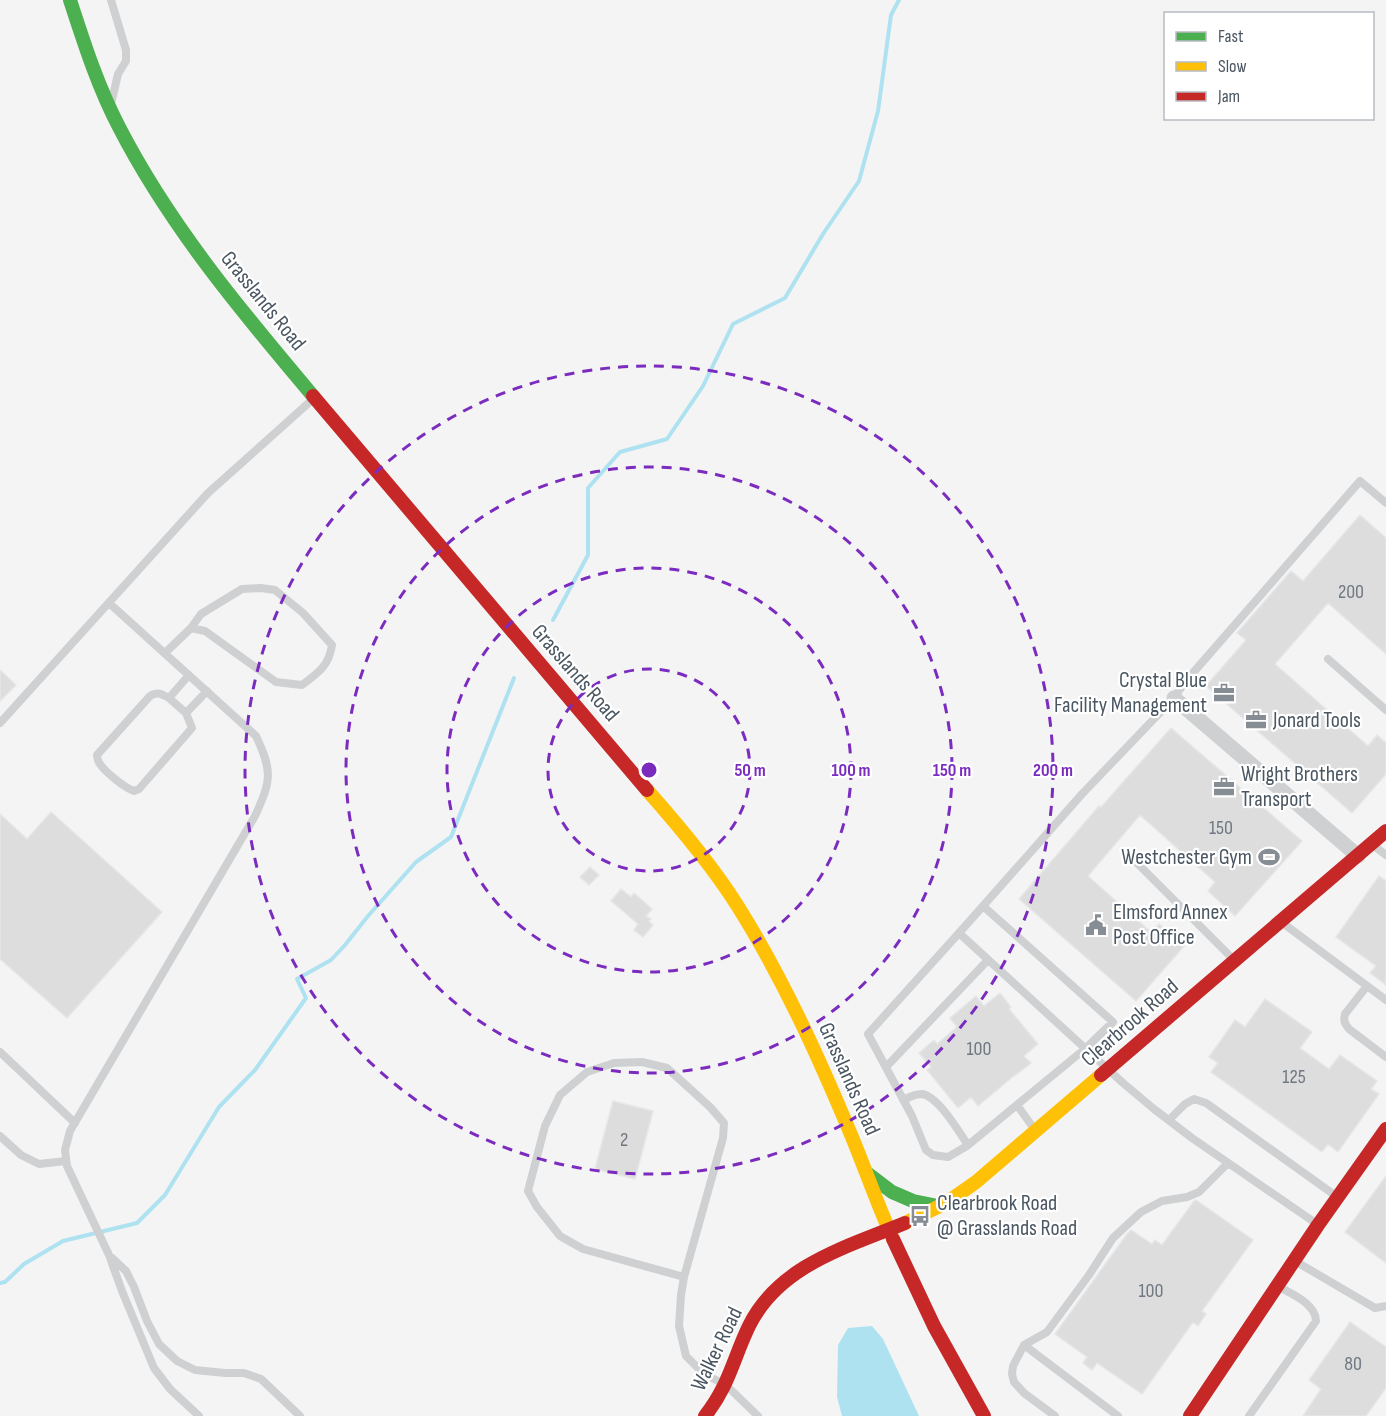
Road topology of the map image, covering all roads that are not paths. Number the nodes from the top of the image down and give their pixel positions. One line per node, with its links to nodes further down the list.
1 (70, 0): 3 (main road, Grasslands Road)
2 (111, 0): 3 (lane)
3 (110, 107): 4 (main road, Grasslands Road)
4 (315, 397): 6 (lane); 44 (main road, Grasslands Road)
5 (1386, 503): 13 (lane)
6 (109, 603): 8 (lane); 16 (lane)
7 (191, 628): 7 (lane); 8 (lane)
8 (165, 654): 10 (lane)
9 (1328, 659): 14 (lane)
10 (189, 675): 11 (lane); 12 (lane)
11 (207, 691): 15 (lane); 37 (lane)
12 (169, 698): 15 (lane); 15 (lane)
13 (1174, 698): 20 (street); 22 (lane)
14 (1386, 710)
15 (186, 713)
16 (0, 723)
17 (1386, 831): 18 (main road, Clearbrook Road)
18 (1371, 844): 19 (lane); 20 (main road, Clearbrook Road)
19 (1386, 855)
20 (1358, 856): 23 (main road, Clearbrook Road)
21 (1136, 862): 26 (lane)
22 (983, 906): 24 (lane); 29 (lane)
23 (1281, 922): 26 (main road, Clearbrook Road); 27 (lane)
24 (959, 933): 25 (lane); 32 (lane)
25 (988, 960): 29 (lane); 32 (lane)
26 (1235, 961): 33 (main road, Clearbrook Road)
27 (1367, 986): 28 (lane); 31 (lane)
28 (1386, 1000)
29 (1086, 1048): 33 (lane); 35 (lane)
30 (0, 1052): 37 (lane)
31 (1386, 1057)
32 (886, 1068): 34 (lane)
33 (1109, 1069): 36 (lane); 39 (main road, Clearbrook Road)
34 (903, 1100): 41 (lane); 41 (lane)
35 (1017, 1105): 39 (lane); 41 (lane)
36 (1169, 1120): 43 (lane); 45 (lane)
37 (75, 1123): 42 (lane)
38 (1386, 1130): 45 (main road)
39 (1036, 1132): 46 (main road, Clearbrook Road)
40 (0, 1136): 42 (lane)
41 (968, 1145)
42 (66, 1161): 49 (lane)
43 (1228, 1163): 47 (lane); 54 (lane)
44 (867, 1173): 46 (main road); 48 (main road, Grasslands Road)
45 (1338, 1197): 47 (main road)
46 (938, 1206): 48 (main road, Clearbrook Road)
47 (1318, 1225): 50 (main road)
48 (889, 1230): 55 (main road, Walker Road); 61 (main road, Grasslands Road)
49 (109, 1255): 57 (lane); 58 (lane)
50 (1294, 1260): 52 (main road); 53 (lane)
51 (684, 1277): 51 (lane); 55 (lane)
52 (1277, 1286): 63 (main road); 64 (lane)
53 (1386, 1306)
54 (1024, 1345): 56 (lane); 62 (lane)
55 (726, 1385): 59 (main road, Walker Road); 60 (lane)
56 (1116, 1415)
57 (199, 1416)
58 (300, 1416)
59 (705, 1416)
60 (758, 1416)
61 (984, 1416)
62 (1054, 1416)
63 (1190, 1416)
64 (1249, 1416)

